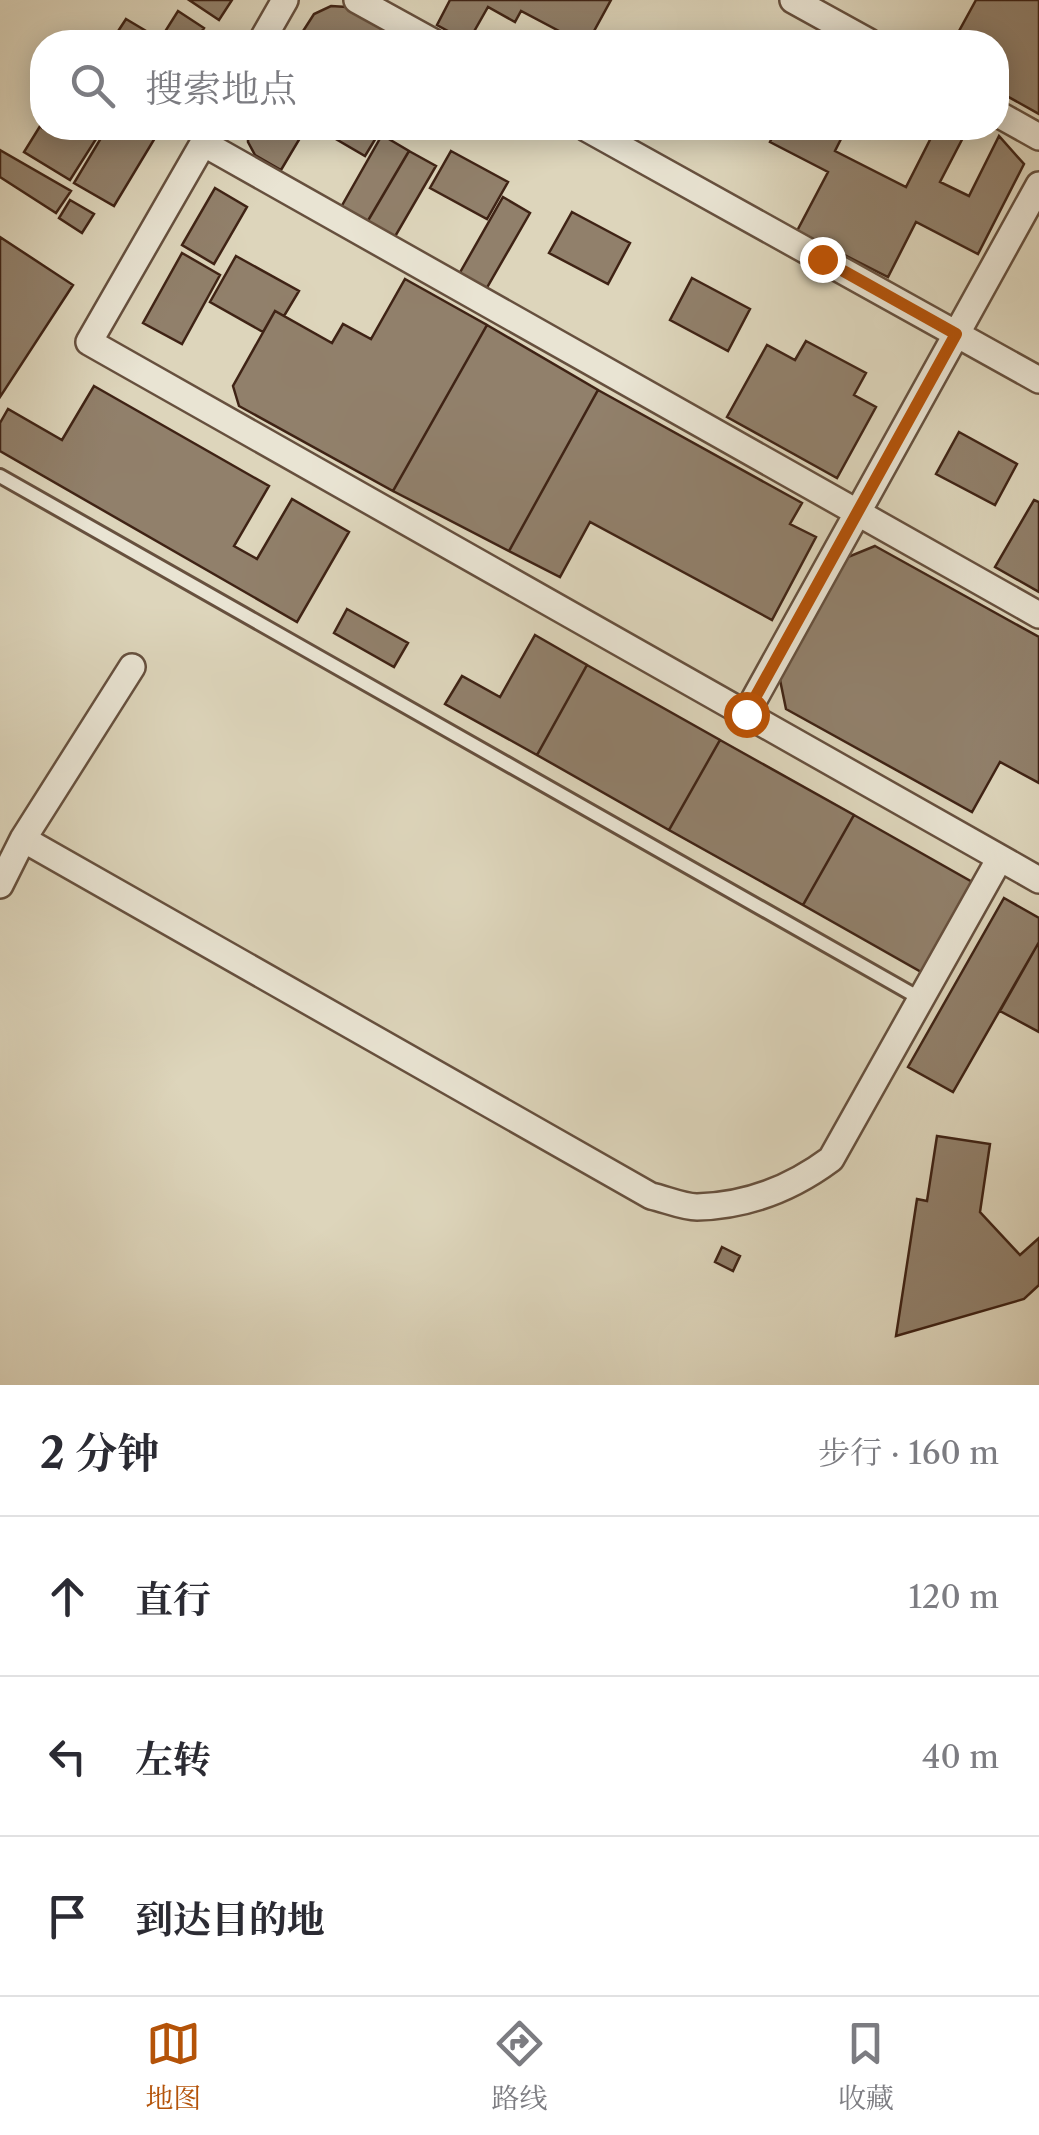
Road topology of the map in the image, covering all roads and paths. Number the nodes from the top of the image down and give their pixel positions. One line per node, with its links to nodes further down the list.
1 (286, 0): 4 (street)
2 (357, 0): 5 (street)
3 (793, 0): 6 (street)
4 (268, 30)
5 (412, 30)
6 (847, 30)
7 (1009, 120): 8 (street)
8 (1039, 137)
9 (205, 140): 19 (street)
10 (217, 140): 16 (street)
11 (608, 140): 13 (street)
12 (1039, 185): 13 (street)
13 (956, 334): 14 (street); 16 (street)
14 (1039, 380)
15 (0, 476): 24 (lane)
16 (857, 512): 17 (street); 19 (street)
17 (1039, 615)
18 (132, 667): 20 (street)
19 (746, 714): 21 (street)
20 (23, 840): 23 (street); 24 (street)
21 (1000, 858): 22 (street); 24 (street)
22 (1039, 880)
23 (0, 885)
24 (921, 999)

